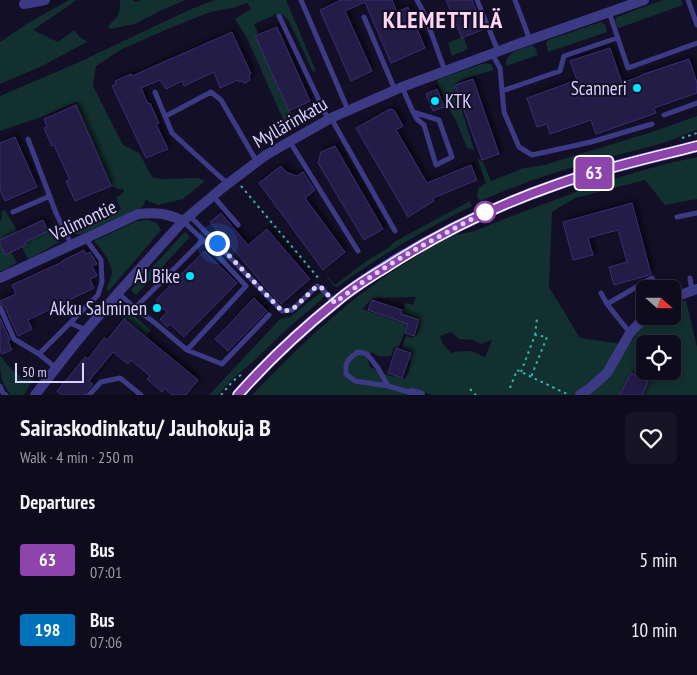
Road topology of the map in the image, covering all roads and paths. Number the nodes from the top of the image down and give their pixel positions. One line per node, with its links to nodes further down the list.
1 (45, 0): 8 (street)
2 (301, 0): 22 (lane)
3 (417, 0): 17 (lane)
4 (478, 0): 16 (lane)
5 (515, 0): 14 (lane)
6 (644, 0): 9 (street, Myllärinkatu)
7 (688, 0): 12 (lane)
8 (24, 4)
9 (609, 12): 13 (lane); 14 (street, Myllärinkatu)
10 (279, 16): 26 (lane)
11 (364, 17): 18 (lane)
12 (697, 25)
13 (617, 38): 15 (lane); 19 (lane)
14 (530, 40): 16 (street, Myllärinkatu)
15 (697, 42)
16 (495, 52): 17 (street, Myllärinkatu); 19 (lane)
17 (445, 71): 18 (street, Myllärinkatu)
18 (399, 89): 22 (street, Myllärinkatu); 23 (lane)
19 (502, 91): 27 (lane)
20 (155, 92): 25 (lane)
21 (697, 103): 24 (lane)
22 (348, 110): 26 (street, Myllärinkatu)
23 (413, 112): 23 (lane)
24 (664, 114)
25 (166, 116): 31 (lane); 32 (lane)
26 (330, 119): 29 (street, Myllärinkatu); 40 (lane)
27 (652, 124)
28 (28, 139): 33 (lane)
29 (290, 142): 31 (street, Myllärinkatu); 44 (lane)
30 (697, 146): 53 (main road)
31 (257, 162): 32 (street, Myllärinkatu)
32 (231, 182): 34 (street, Myllärinkatu); 47 (path)
33 (50, 196): 35 (lane); 43 (lane)
34 (213, 196): 38 (street, Myllärinkatu); 39 (lane)
35 (13, 212)
36 (697, 213): 37 (lane)
37 (677, 217)
38 (187, 218): 41 (street, Valimontie); 42 (lane); 50 (street, Myllärinkatu); 53 (lane)
39 (238, 225)
40 (395, 231)
41 (85, 238): 43 (street, Valimontie); 59 (lane)
42 (203, 240): 56 (lane); 64 (lane)
43 (71, 244): 45 (street, Valimontie)
44 (358, 251)
45 (0, 278)
46 (690, 278): 49 (lane)
47 (320, 279)
48 (636, 287): 54 (lane)
49 (696, 291): 52 (street)
50 (118, 293): 56 (lane); 61 (street, Myllärinkatu)
51 (601, 293): 54 (lane)
52 (681, 295)
53 (335, 303): 78 (main road)
54 (607, 304): 62 (lane)
55 (0, 307): 65 (lane)
56 (135, 308): 64 (lane)
57 (269, 315): 64 (lane)
58 (537, 318): 63 (path)
59 (70, 323): 61 (lane); 65 (lane)
60 (638, 325): 62 (street)
61 (87, 330): 66 (street, Myllärinkatu)
62 (630, 334): 81 (street)
63 (536, 335): 67 (path); 68 (path)
64 (187, 350)
65 (39, 354): 66 (lane)
66 (56, 368): 75 (street, Myllärinkatu)
67 (521, 372): 68 (path); 71 (path)
68 (532, 377): 80 (path)
69 (0, 386): 74 (lane)
70 (388, 386): 70 (lane); 73 (lane)
71 (510, 388)
72 (470, 389): 79 (path)
73 (416, 394)
74 (6, 395)
75 (35, 395)
76 (89, 395): 77 (lane)
77 (141, 395)
78 (238, 395)
79 (476, 395)
80 (570, 395)
81 (580, 395)

